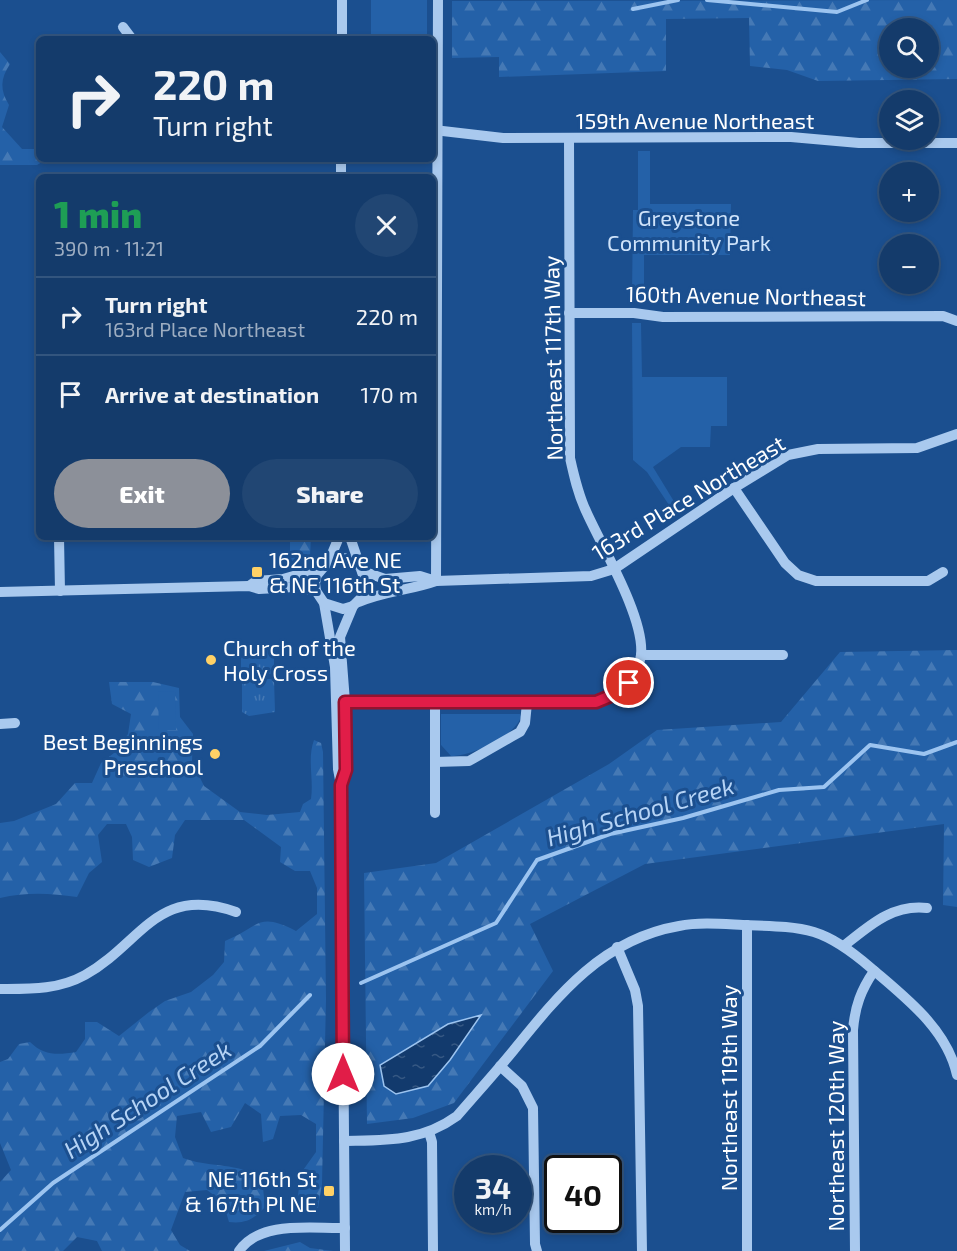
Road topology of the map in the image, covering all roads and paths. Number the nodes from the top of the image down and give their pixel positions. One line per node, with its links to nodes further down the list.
1 (342, 0): 5 (street)
2 (438, 0): 6 (street)
3 (123, 27): 4 (street)
4 (130, 36)
5 (342, 36)
6 (436, 130): 7 (street, 159th Avenue Northeast); 20 (street)
7 (569, 138): 8 (street, 159th Avenue Northeast); 9 (street, Northeast 117th Way)
8 (957, 143)
9 (569, 313): 10 (street, 160th Avenue Northeast); 18 (street, Northeast 117th Way)
10 (957, 321)
11 (957, 434): 12 (street, 163rd Place Northeast)
12 (734, 488): 18 (street, 163rd Place Northeast); 19 (street)
13 (59, 540): 22 (street)
14 (337, 540): 16 (street)
15 (351, 540): 17 (street)
16 (325, 564): 17 (street); 21 (street); 23 (street)
17 (360, 568): 20 (street, 163rd Place Northeast); 26 (street)
18 (614, 569): 20 (street, 163rd Place Northeast); 27 (street, Northeast 117th Way)
19 (943, 572)
20 (436, 581): 26 (street, 163rd Place Northeast)
21 (249, 586): 22 (street); 23 (street)
22 (60, 591): 24 (street)
23 (316, 591): 25 (street)
24 (0, 592)
25 (324, 603): 26 (street); 29 (street)
26 (355, 604): 29 (street)
27 (641, 655): 28 (street); 31 (street)
28 (783, 655)
29 (341, 702): 30 (street); 46 (street)
30 (435, 702): 31 (street); 34 (street)
31 (527, 703): 34 (street)
32 (15, 723): 33 (street)
33 (0, 724)
34 (435, 762): 35 (street)
35 (435, 813)
36 (927, 908): 39 (street)
37 (236, 912): 42 (street)
38 (747, 925): 39 (street); 40 (street); 53 (street, Northeast 119th Way)
39 (845, 945): 41 (street)
40 (617, 947): 43 (street); 52 (street)
41 (874, 970): 44 (street); 54 (street, Northeast 120th Way)
42 (0, 989)
43 (500, 1066): 45 (street); 51 (street)
44 (956, 1072)
45 (429, 1132): 46 (street); 48 (street)
46 (344, 1141): 47 (street)
47 (345, 1228): 49 (street); 50 (street)
48 (433, 1250)
49 (239, 1251)
50 (345, 1251)
51 (537, 1251)
52 (642, 1251)
53 (747, 1251)
54 (855, 1251)

